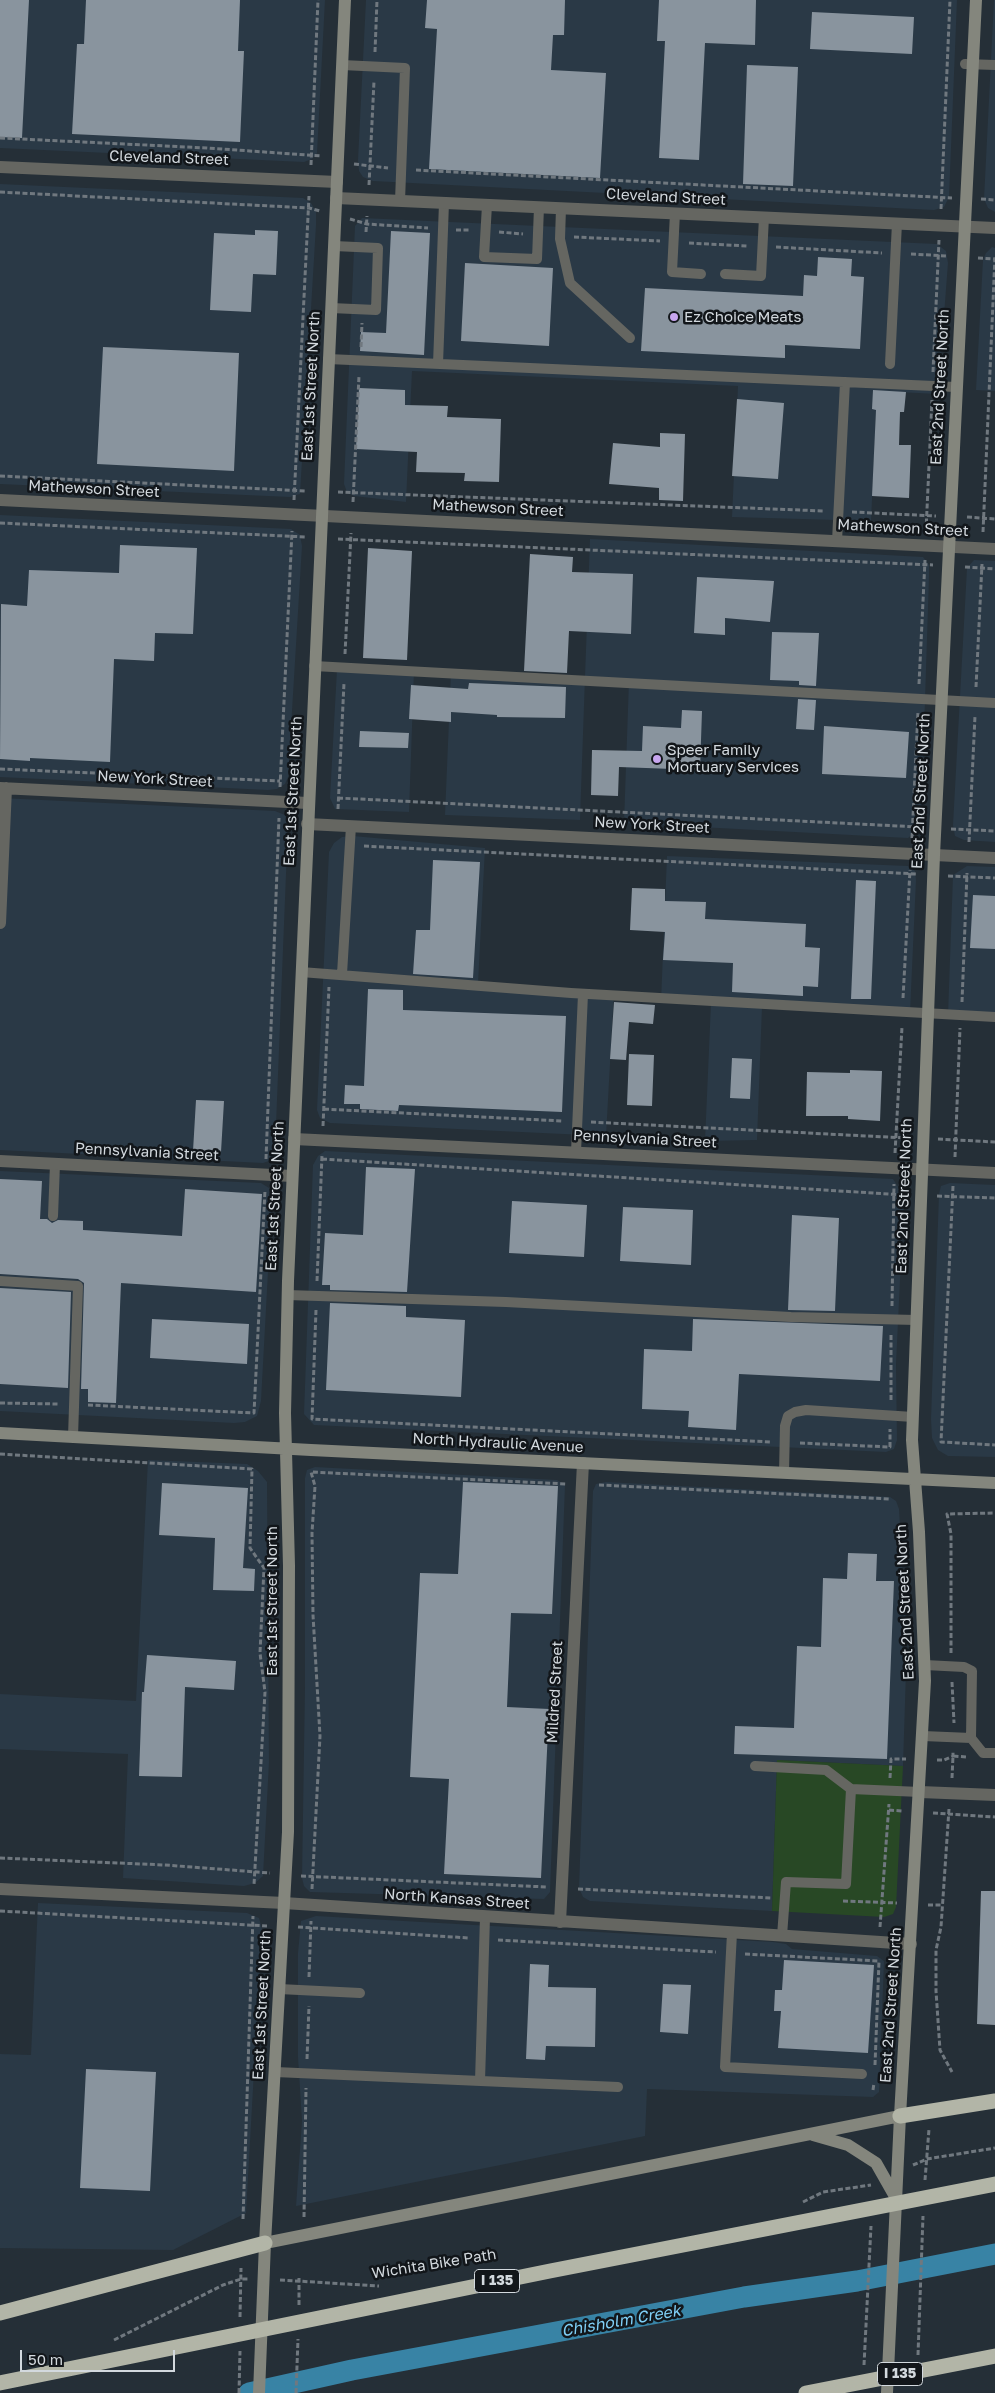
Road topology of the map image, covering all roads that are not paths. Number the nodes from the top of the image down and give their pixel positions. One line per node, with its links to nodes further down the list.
1 (345, 0): 4 (street, East 1st Street North)
2 (976, 0): 3 (street, East 2nd Street North)
3 (969, 64): 5 (lane); 17 (street, East 2nd Street North)
4 (342, 65): 7 (street, East 1st Street North); 9 (lane)
5 (995, 65)
6 (0, 167): 7 (street, Cleveland Street)
7 (337, 182): 8 (street, East 1st Street North)
8 (336, 198): 9 (street, Cleveland Street); 19 (street, East 1st Street North)
9 (400, 201): 10 (street, Cleveland Street)
10 (444, 203): 11 (street, Cleveland Street); 25 (lane)
11 (487, 204): 12 (street, Cleveland Street); 12 (lane)
12 (540, 207): 13 (street, Cleveland Street)
13 (561, 208): 14 (street, Cleveland Street); 23 (lane)
14 (675, 213): 15 (street, Cleveland Street); 20 (lane)
15 (764, 217): 16 (street, Cleveland Street); 21 (lane)
16 (897, 223): 17 (street, Cleveland Street); 26 (lane)
17 (964, 226): 18 (street, Cleveland Street); 28 (street, East 2nd Street North)
18 (995, 228)
19 (334, 246): 22 (street, East 1st Street North); 22 (lane)
20 (701, 274)
21 (725, 274)
22 (331, 308): 24 (street, East 1st Street North)
23 (630, 338)
24 (328, 359): 25 (lane); 30 (street, East 1st Street North)
25 (438, 364): 27 (lane)
26 (890, 364)
27 (845, 382): 28 (lane); 31 (lane)
28 (956, 387): 32 (street, East 2nd Street North)
29 (0, 500): 30 (street, Mathewson Street)
30 (321, 516): 31 (street, Mathewson Street); 34 (street, East 1st Street North)
31 (837, 541): 32 (street, Mathewson Street)
32 (948, 547): 33 (street, Mathewson Street); 35 (street, East 2nd Street North)
33 (995, 549)
34 (314, 666): 35 (lane); 38 (street, East 1st Street North)
35 (941, 700): 36 (lane); 41 (street, East 2nd Street North)
36 (995, 703)
37 (3, 788): 38 (street, New York Street); 43 (street)
38 (308, 803): 39 (street, East 1st Street North)
39 (307, 824): 40 (street, New York Street); 44 (street, East 1st Street North)
40 (351, 826): 41 (street, New York Street); 45 (lane)
41 (934, 855): 42 (street, New York Street); 47 (street, East 2nd Street North)
42 (995, 858)
43 (0, 923)
44 (301, 972): 45 (lane); 49 (street, East 1st Street North)
45 (342, 974): 46 (lane)
46 (583, 994): 47 (lane); 50 (lane)
47 (928, 1014): 48 (lane); 53 (street, East 2nd Street North)
48 (995, 1017)
49 (294, 1139): 50 (street, Pennsylvania Street); 55 (street, East 1st Street North)
50 (576, 1152): 53 (street, Pennsylvania Street)
51 (0, 1161): 52 (street, Pennsylvania Street)
52 (55, 1164): 55 (street, Pennsylvania Street); 56 (lane)
53 (921, 1169): 54 (street, Pennsylvania Street); 59 (street, East 2nd Street North)
54 (995, 1172)
55 (292, 1176): 58 (street, East 1st Street North)
56 (53, 1216)
57 (0, 1281): 62 (lane)
58 (288, 1295): 59 (lane); 63 (street, East 1st Street North)
59 (916, 1320): 60 (street, East 2nd Street North)
60 (913, 1417): 65 (lane); 66 (street, East 2nd Street North)
61 (0, 1433): 62 (street, North Hydraulic Avenue)
62 (73, 1437): 63 (street, North Hydraulic Avenue)
63 (286, 1449): 64 (street, North Hydraulic Avenue); 77 (street, East 1st Street North)
64 (583, 1463): 65 (street, North Hydraulic Avenue); 79 (street, Mildred Street)
65 (784, 1473): 66 (street, North Hydraulic Avenue)
66 (915, 1479): 67 (street, North Hydraulic Avenue); 68 (street, East 2nd Street North)
67 (995, 1483)
68 (925, 1665): 69 (street, East 2nd Street North); 70 (lane)
69 (923, 1736): 70 (lane); 74 (street, East 2nd Street North)
70 (971, 1738): 71 (lane)
71 (995, 1753)
72 (755, 1766): 73 (lane)
73 (850, 1789): 74 (lane); 81 (lane)
74 (920, 1792): 75 (street); 82 (street, East 2nd Street North)
75 (995, 1795)
76 (0, 1889): 77 (street, North Kansas Street)
77 (284, 1903): 78 (street, North Kansas Street); 83 (street, East 1st Street North)
78 (485, 1917): 79 (street, North Kansas Street); 87 (lane)
79 (560, 1922): 80 (street, North Kansas Street)
80 (732, 1933): 81 (street, North Kansas Street); 86 (lane)
81 (782, 1936): 82 (street, North Kansas Street)
82 (911, 1944): 90 (street, East 2nd Street North)
83 (279, 1990): 84 (lane); 85 (street, East 1st Street North)
84 (360, 1993)
85 (275, 2072): 87 (lane); 94 (street, East 1st Street North)
86 (862, 2074)
87 (480, 2081): 88 (lane)
88 (618, 2087)
89 (995, 2101): 90 (highway)
90 (900, 2116): 91 (street); 93 (street, East 2nd Street North)
91 (811, 2134): 93 (street); 94 (street)
92 (995, 2184): 97 (highway, I 135)
93 (897, 2200): 100 (street, East 2nd Street North)
94 (265, 2243): 95 (highway); 98 (street, East 1st Street North)
95 (0, 2313)
96 (995, 2356): 99 (highway, I 135)
97 (0, 2382)
98 (259, 2393)
99 (806, 2393)
100 (887, 2393)

